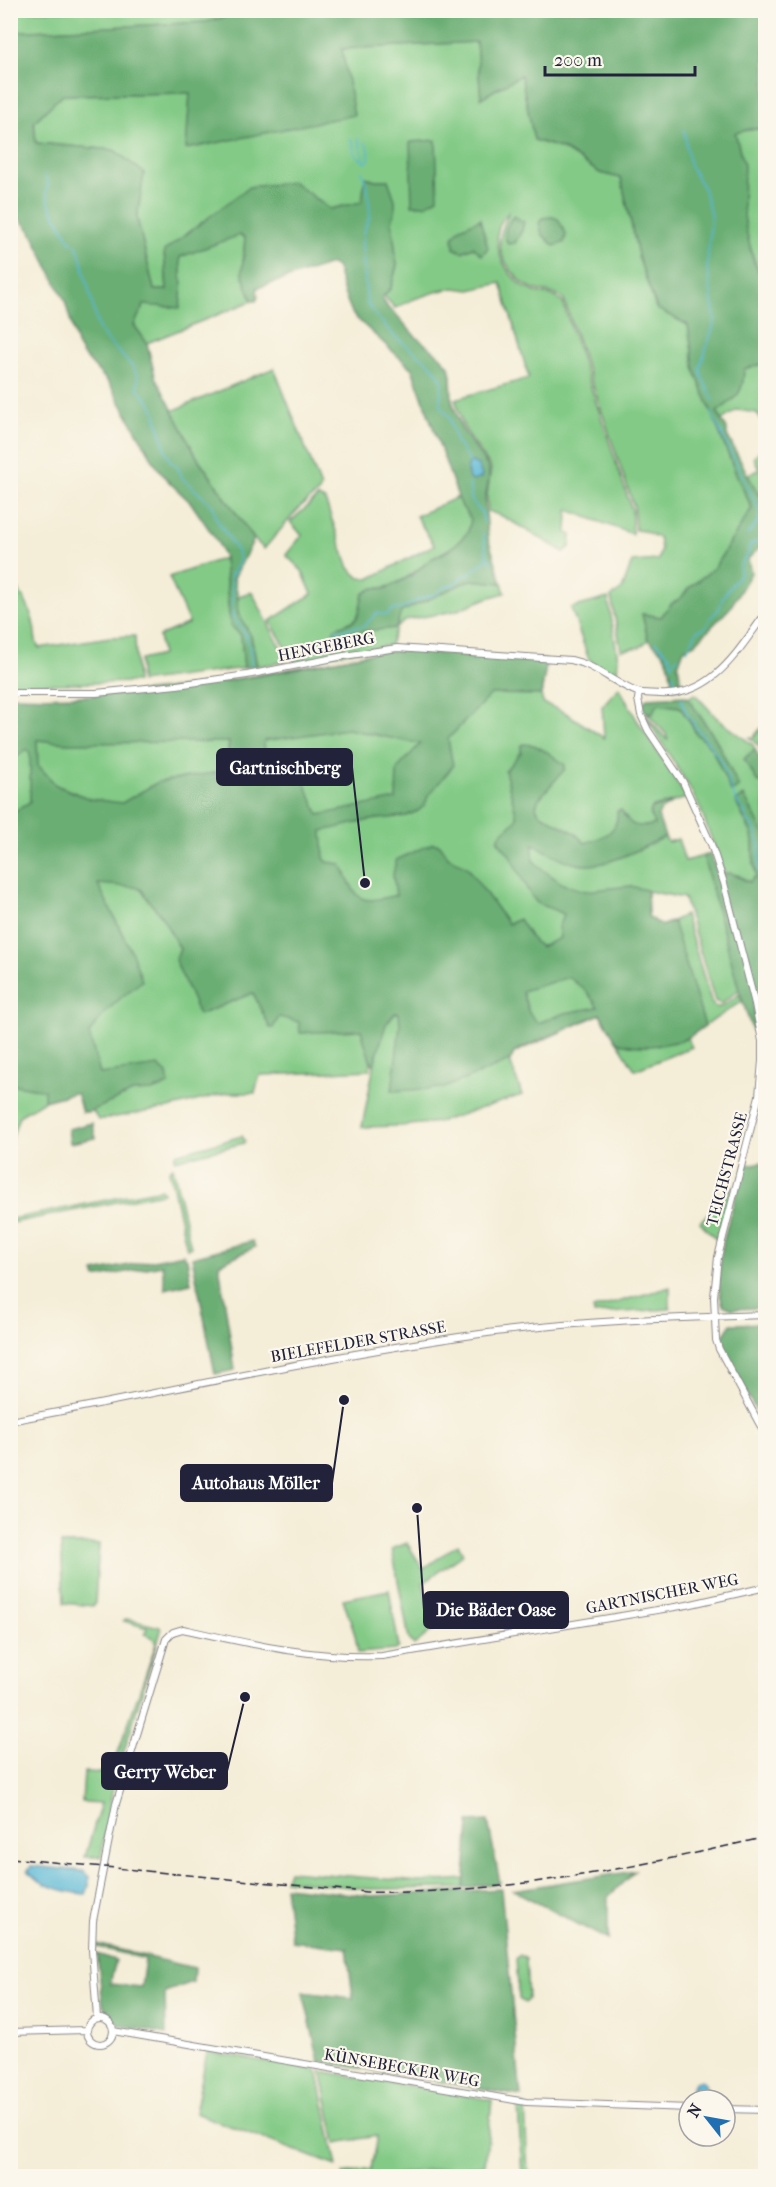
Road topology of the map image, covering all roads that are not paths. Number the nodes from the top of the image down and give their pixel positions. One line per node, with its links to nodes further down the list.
1 (765, 614): 3 (street)
2 (10, 693): 3 (street, HENGEBERG)
3 (639, 693): 5 (street, TEICHSTRASSE)
4 (765, 1315): 5 (street, BIELEFELDER STRASSE)
5 (714, 1317): 6 (street, BIELEFELDER STRASSE); 7 (street, TEICHSTRASSE)
6 (10, 1421)
7 (765, 1436)
8 (765, 1587): 9 (street, GARTNISCHER WEG)
9 (97, 2018): 10 (street); 11 (street)
10 (86, 2030): 11 (street); 12 (street)
11 (112, 2031): 13 (street, KÜNSEBECKER WEG)
12 (10, 2032)
13 (677, 2108)
14 (737, 2109): 15 (street)
15 (765, 2110)

